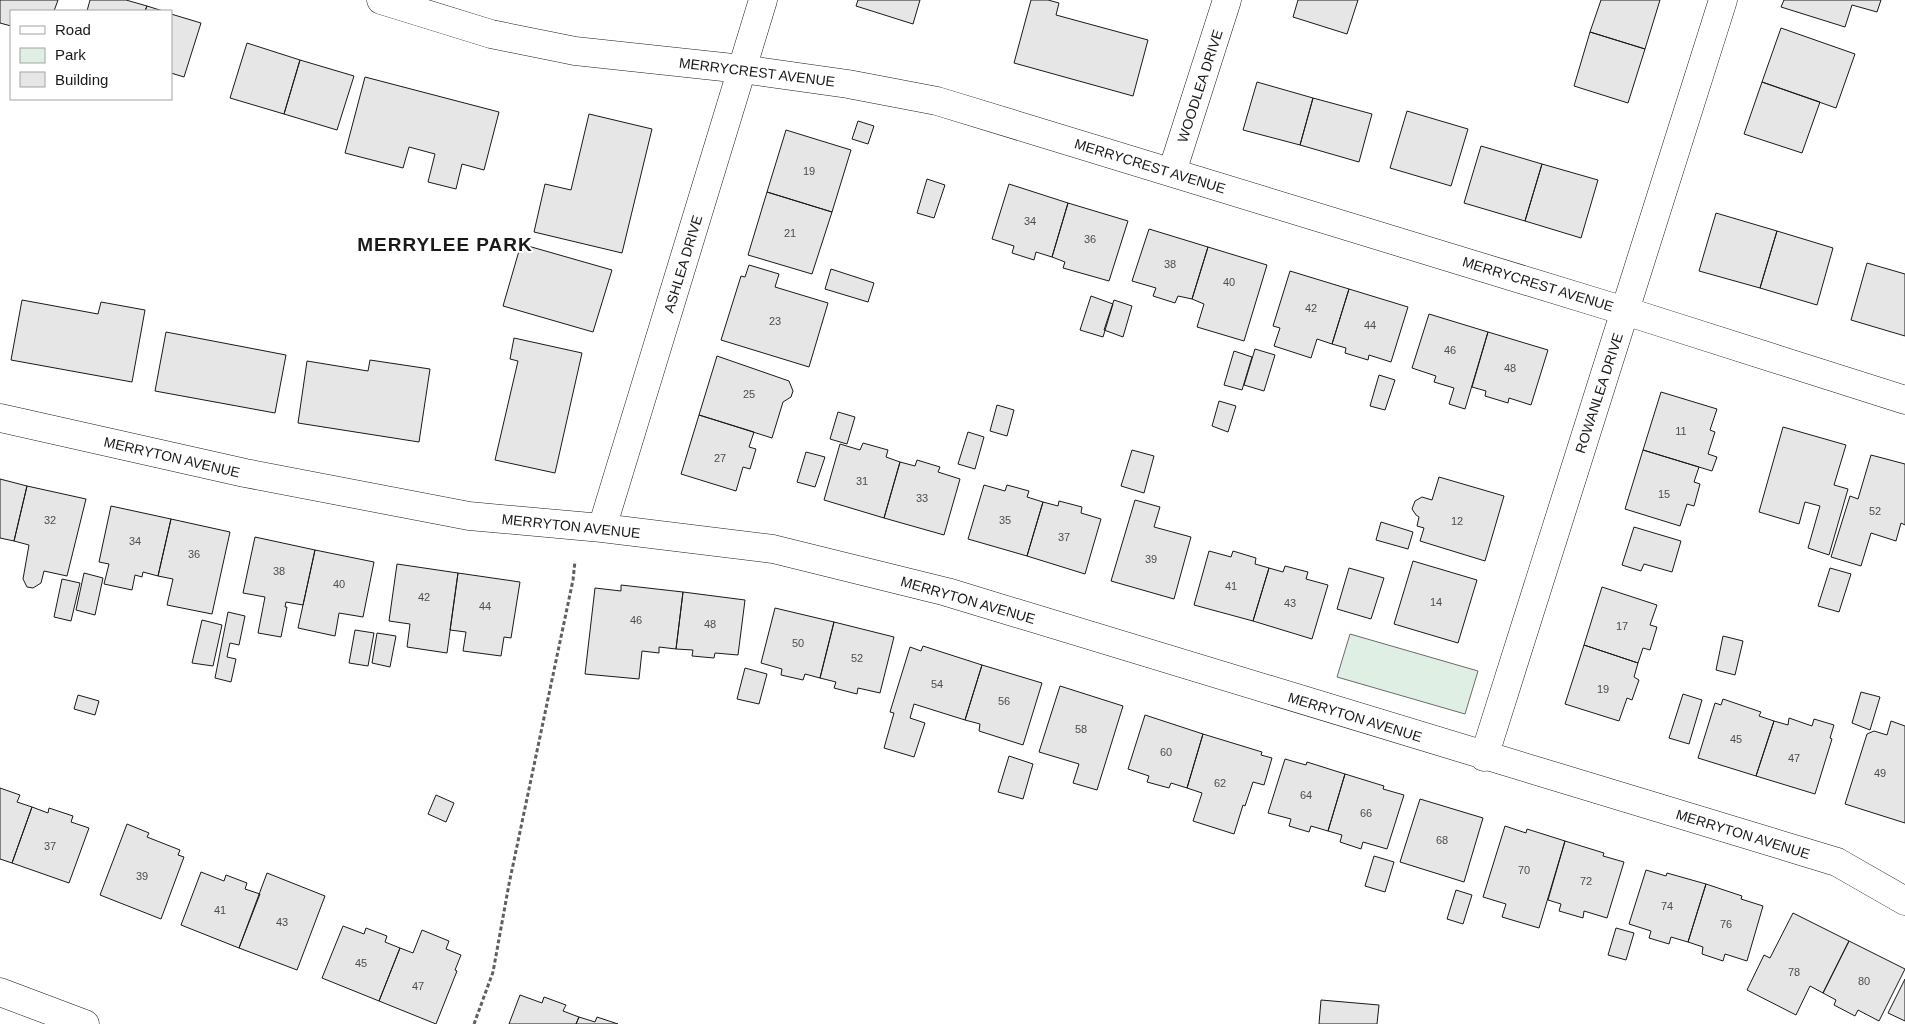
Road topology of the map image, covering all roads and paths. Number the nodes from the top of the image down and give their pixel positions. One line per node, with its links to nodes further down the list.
1 (380, 0): 5 (street, MERRYCREST AVENUE)
2 (763, 0): 5 (street, ASHLEA DRIVE)
3 (1227, 0): 6 (street, WOODLEA DRIVE)
4 (1723, 0): 7 (street, ROWANLEA DRIVE)
5 (742, 69): 6 (street, MERRYCREST AVENUE); 10 (street, ASHLEA DRIVE)
6 (1172, 172): 7 (street, MERRYCREST AVENUE)
7 (1625, 311): 8 (street, MERRYCREST AVENUE); 11 (street, ROWANLEA DRIVE)
8 (1905, 400)
9 (0, 418): 10 (street, MERRYTON AVENUE)
10 (589, 528): 11 (street, MERRYTON AVENUE); 15 (path)
11 (1484, 757): 12 (street, MERRYTON AVENUE)
12 (1905, 901)
13 (0, 992): 14 (street)
14 (85, 1024)
15 (474, 1024)

